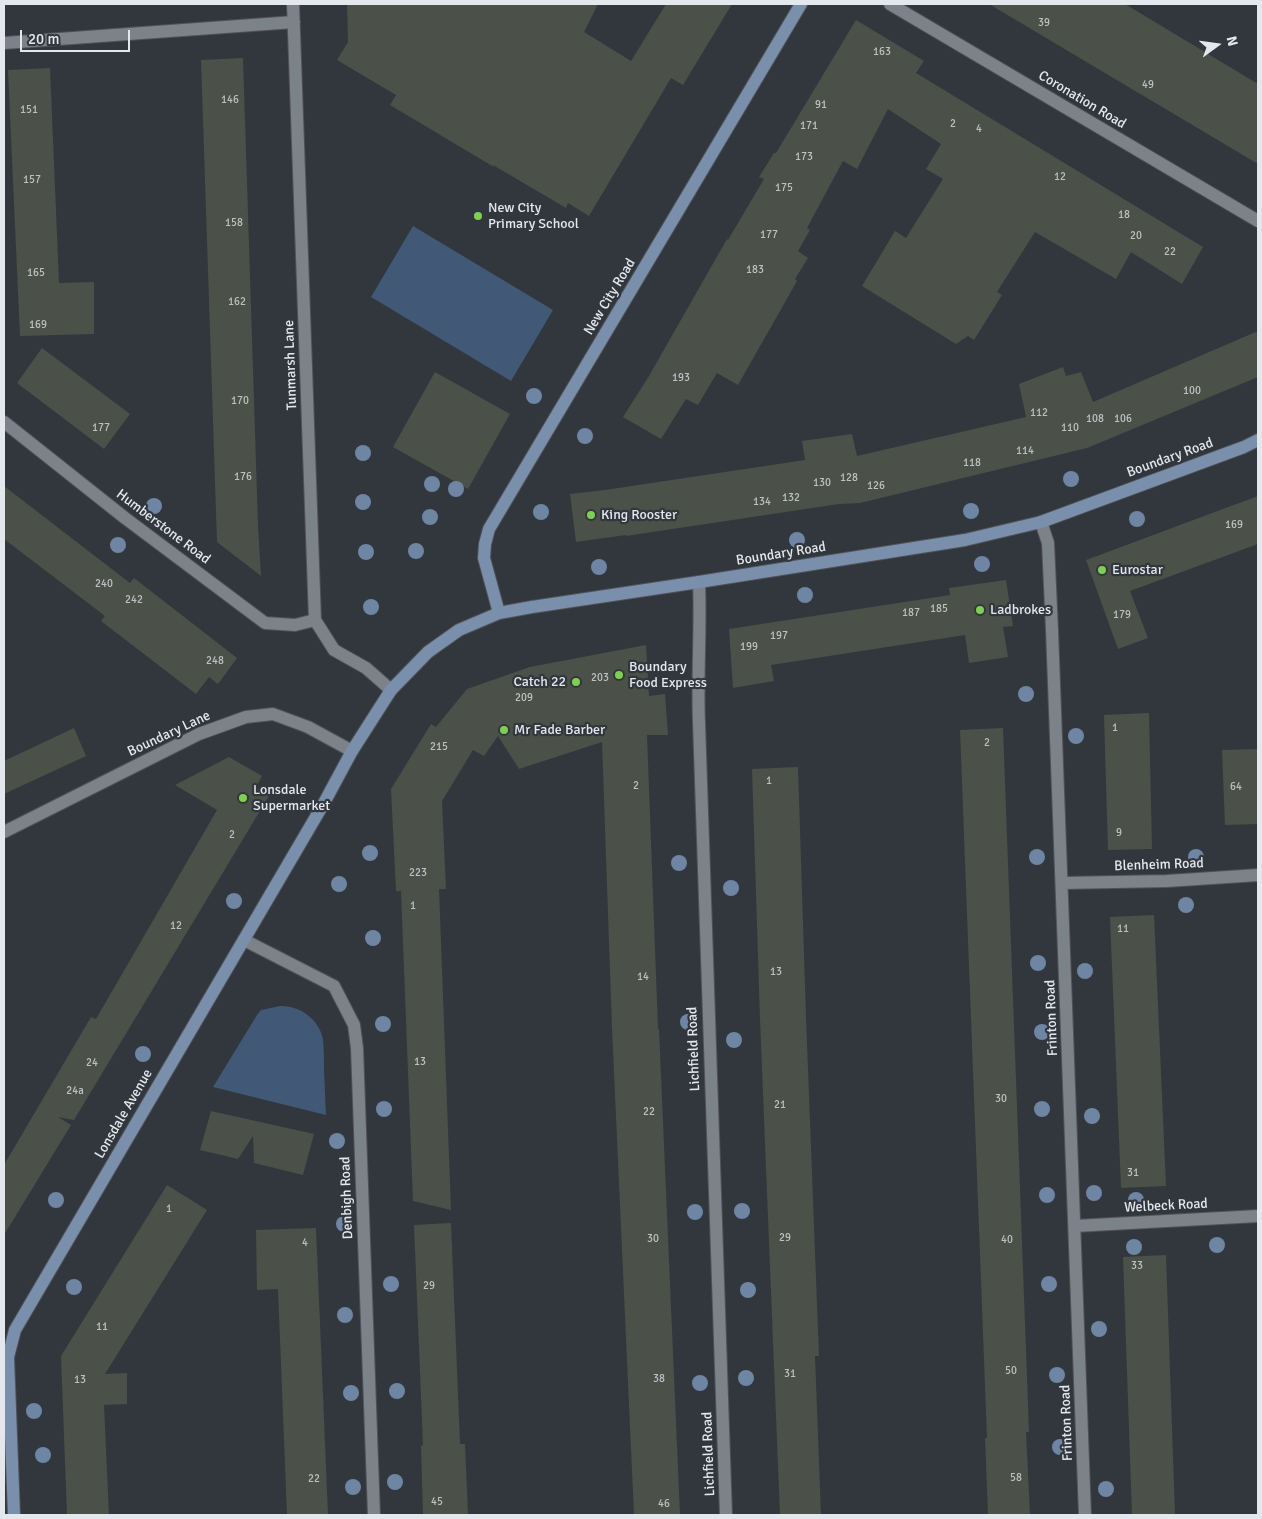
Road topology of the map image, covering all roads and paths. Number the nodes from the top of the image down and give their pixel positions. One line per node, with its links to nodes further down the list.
1 (293, 4): 4 (street, Tunmarsh Lane)
2 (800, 4): 11 (street, New City Road)
3 (890, 4): 6 (street, Coronation Road)
4 (294, 22): 5 (street); 12 (street, Tunmarsh Lane)
5 (4, 43)
6 (1258, 222)
7 (4, 422): 12 (street, Humberstone Road)
8 (1258, 440): 9 (street, Boundary Road)
9 (1041, 522): 10 (street, Boundary Road); 17 (street, Frinton Road)
10 (699, 582): 11 (street, Boundary Road); 23 (street, Lichfield Road)
11 (499, 613): 13 (street, Boundary Road)
12 (315, 620): 13 (street)
13 (391, 690): 14 (street, Boundary Road)
14 (352, 751): 15 (street, Boundary Lane); 18 (street, Lonsdale Avenue)
15 (4, 832)
16 (1258, 875): 17 (street, Blenheim Road)
17 (1062, 883): 20 (street, Frinton Road)
18 (244, 940): 21 (street, Lonsdale Avenue); 22 (street, Denbigh Road)
19 (1258, 1216): 20 (street, Welbeck Road)
20 (1075, 1226): 24 (street, Frinton Road)
21 (14, 1515)
22 (374, 1515)
23 (726, 1515)
24 (1085, 1515)

